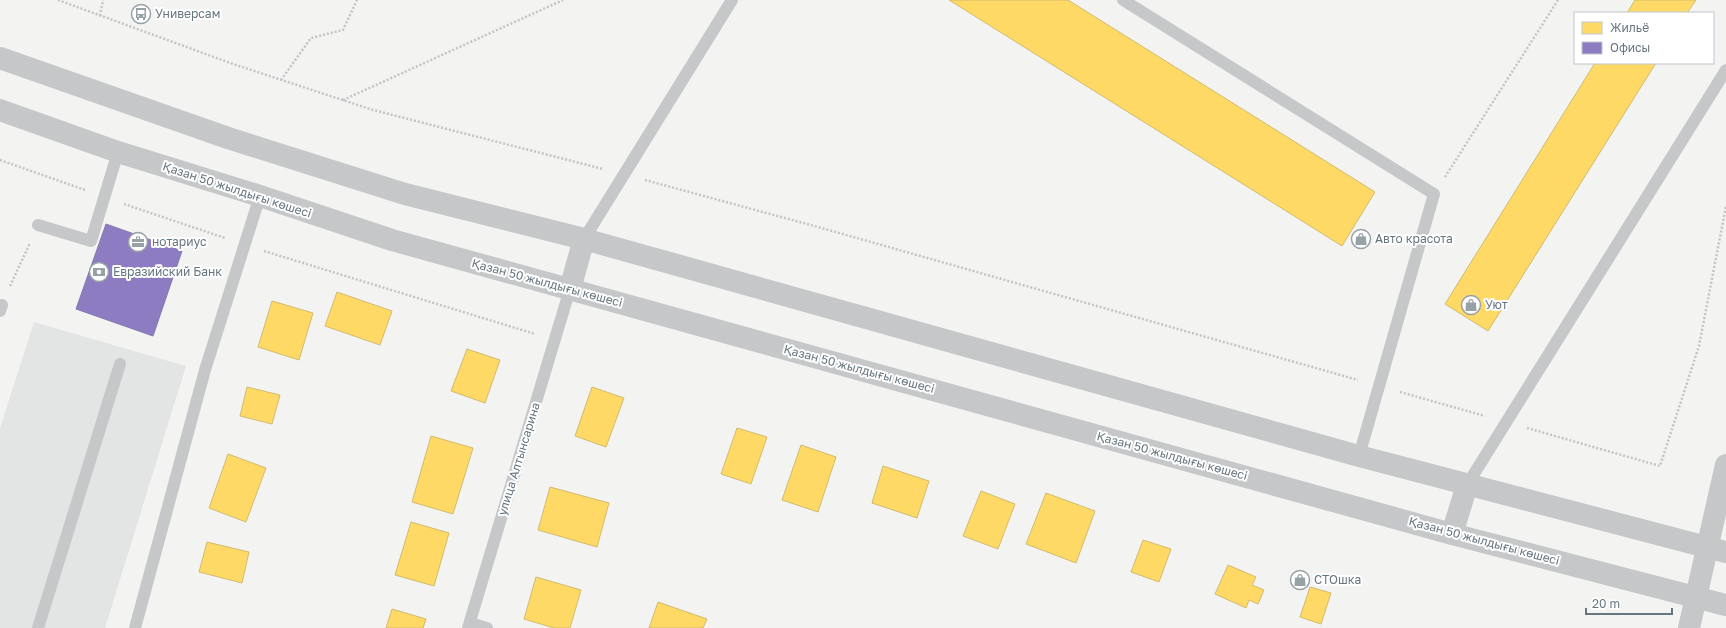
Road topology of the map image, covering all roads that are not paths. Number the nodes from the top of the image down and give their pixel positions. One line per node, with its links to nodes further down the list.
1 (732, 0): 9 (lane)
2 (1123, 0): 12 (lane)
3 (0, 58): 9 (street)
4 (1726, 70): 14 (lane)
5 (0, 110): 6 (street, Қазан 50 жылдығы көшесі)
6 (118, 152): 7 (street, Қазан 50 жылдығы көшесі); 8 (lane)
7 (260, 196): 10 (street, Қазан 50 жылдығы көшесі); 21 (lane)
8 (38, 225)
9 (584, 239): 10 (street); 12 (street)
10 (570, 289): 15 (street, Қазан 50 жылдығы көшесі); 19 (lane, улица Алтынсарина)
11 (120, 364): 20 (lane)
12 (1359, 456): 14 (street)
13 (1726, 465): 16 (street)
14 (1467, 485): 15 (street); 16 (street)
15 (1452, 534): 17 (street, Қазан 50 жылдығы көшесі)
16 (1717, 549): 17 (street)
17 (1696, 596): 18 (street, Қазан 50 жылдығы көшесі); 23 (street)
18 (1726, 605)
19 (469, 625): 22 (lane)
20 (38, 628)
21 (135, 628)
22 (487, 628)
23 (1689, 628)

